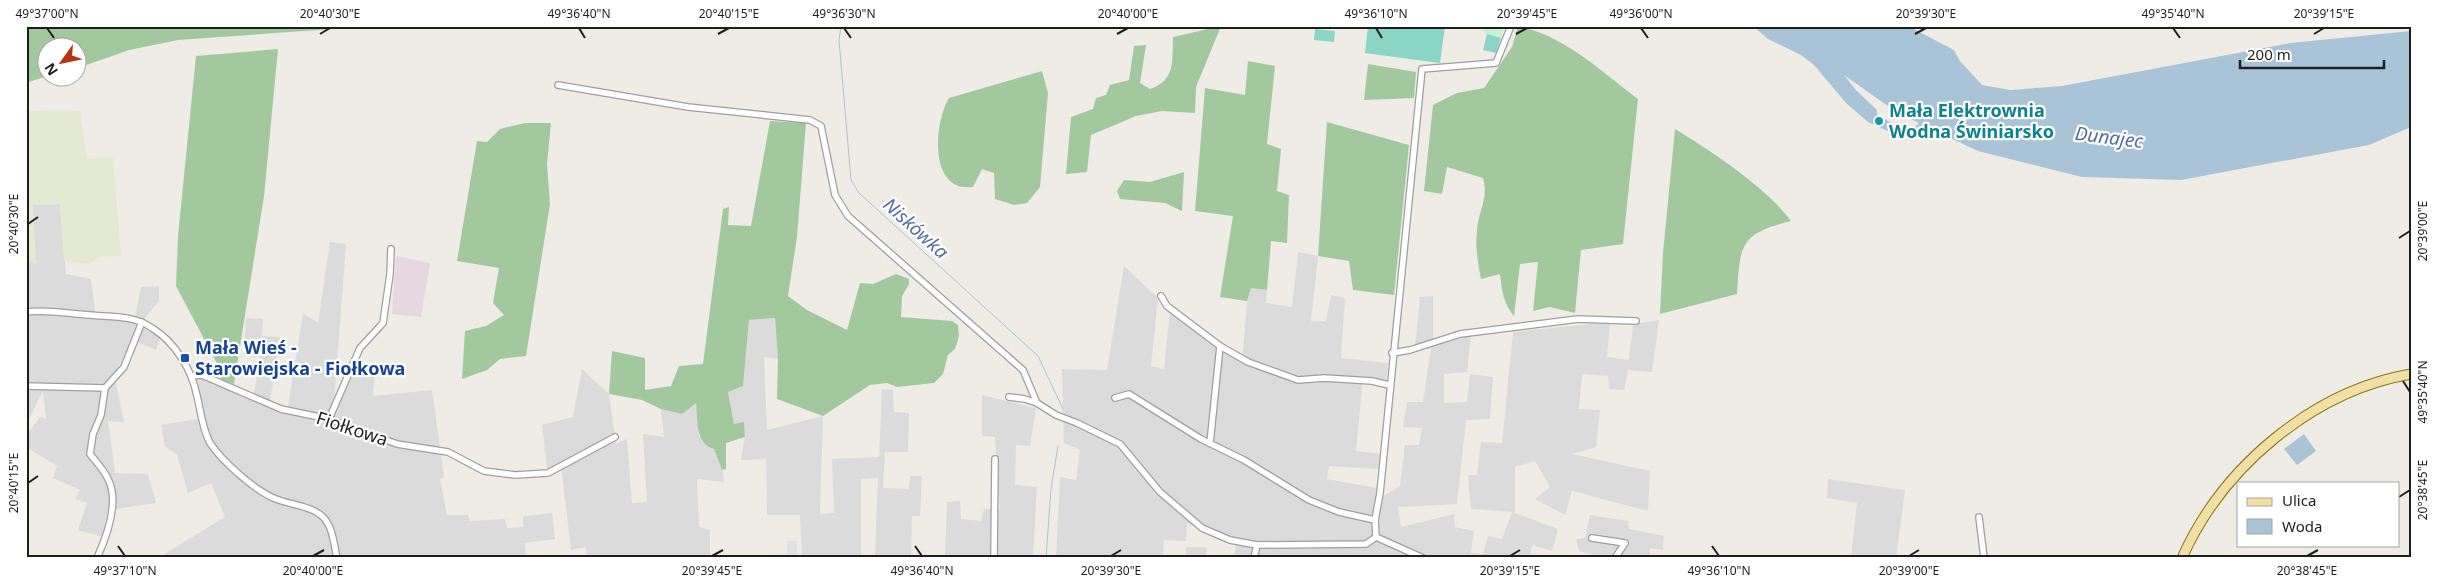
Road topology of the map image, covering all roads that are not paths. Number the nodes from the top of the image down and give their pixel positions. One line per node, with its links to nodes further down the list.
1 (1511, 26): 9 (street)
2 (558, 85): 17 (street)
3 (391, 249): 18 (street)
4 (1161, 296): 8 (street)
5 (26, 312): 7 (street)
6 (1636, 321): 9 (street)
7 (142, 322): 11 (street); 14 (street)
8 (1220, 346): 12 (street); 20 (street)
9 (1392, 353): 12 (street)
10 (2411, 374): 34 (main road)
11 (191, 376): 18 (street, Fiołkowa); 28 (street)
12 (1389, 385): 23 (street)
13 (26, 386): 14 (street)
14 (105, 388): 27 (street)
15 (1009, 397): 17 (street)
16 (1114, 398): 20 (street)
17 (1037, 403): 26 (street)
18 (329, 419): 19 (street, Fiołkowa)
19 (615, 437)
20 (1210, 443): 23 (street)
21 (995, 459): 29 (street)
22 (1978, 517): 33 (street)
23 (1375, 520): 24 (street)
24 (1376, 537): 26 (street); 31 (street)
25 (1592, 538): 32 (street)
26 (1257, 545): 30 (street)
27 (97, 558)
28 (337, 558)
29 (994, 558)
30 (1254, 558)
31 (1423, 558)
32 (1615, 558)
33 (1984, 558)
34 (2182, 558)

